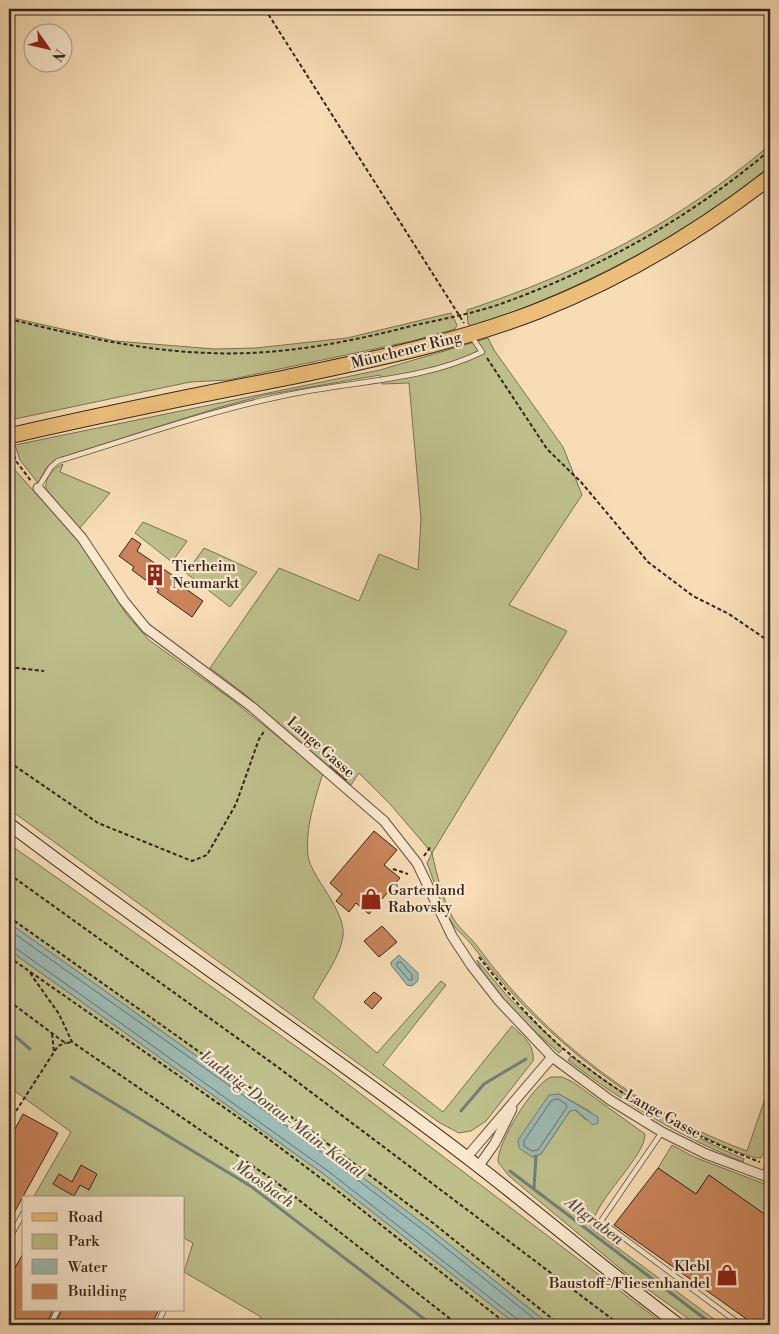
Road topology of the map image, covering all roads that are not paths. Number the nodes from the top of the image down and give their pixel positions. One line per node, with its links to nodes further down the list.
1 (770, 177): 2 (main road, Münchener Ring)
2 (470, 334): 4 (main road, Münchener Ring); 6 (lane)
3 (9, 431): 4 (main road)
4 (24, 432): 5 (main road, Münchener Ring)
5 (10, 441)
6 (38, 488): 8 (street, Lange Gasse)
7 (9, 824): 11 (main road)
8 (552, 1057): 9 (street); 10 (street, Lange Gasse)
9 (517, 1097): 11 (street); 13 (street)
10 (662, 1132): 14 (street, Lange Gasse); 22 (lane)
11 (466, 1158): 13 (main road)
12 (770, 1158): 14 (lane)
13 (478, 1166): 21 (main road)
14 (767, 1177)
15 (22, 1216): 16 (lane)
16 (9, 1239)
17 (57, 1312): 19 (lane)
18 (163, 1312): 20 (lane)
19 (50, 1325)
20 (157, 1325)
21 (679, 1325)
22 (741, 1325)

